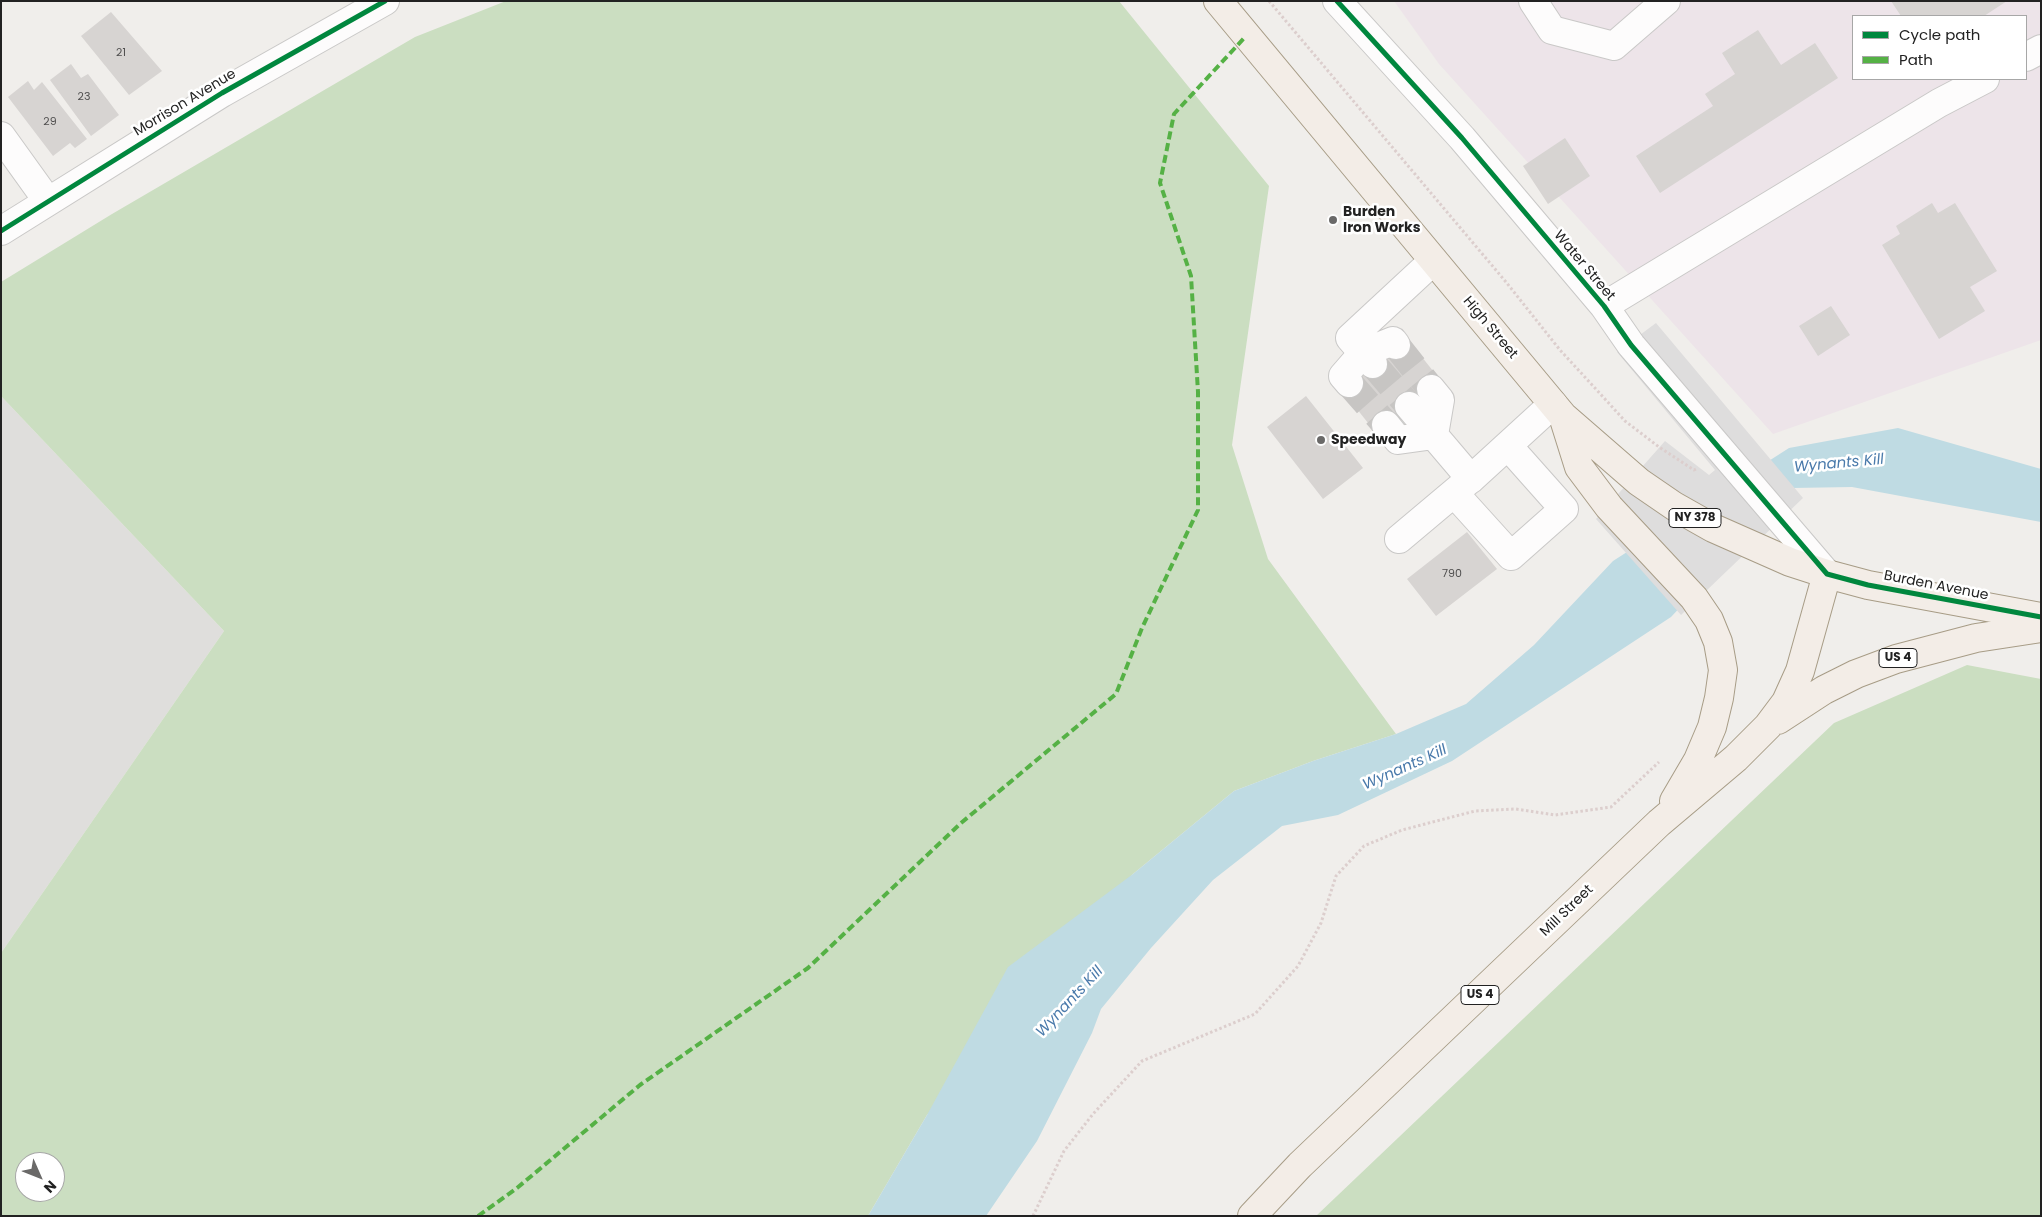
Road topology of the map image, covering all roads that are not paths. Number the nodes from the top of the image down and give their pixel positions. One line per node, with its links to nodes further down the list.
1 (385, 1): 10 (street, Morrison Avenue)
2 (1218, 1): 12 (main road, High Street / NY 378)
3 (1337, 1): 13 (street, Water Street)
4 (1533, 1): 5 (street)
5 (1666, 1)
6 (2041, 49): 7 (street)
7 (2027, 56)
8 (1983, 80): 13 (street)
9 (1, 136): 10 (street)
10 (47, 200): 11 (street, Morrison Avenue)
11 (1, 231)
12 (1434, 261): 15 (street); 19 (main road, High Street / NY 378)
13 (1604, 306): 25 (street, Water Street)
14 (1396, 345): 15 (street)
15 (1368, 358): 16 (street)
16 (1349, 383)
17 (1431, 389): 21 (street)
18 (1409, 406): 21 (street)
19 (1558, 410): 22 (street); 25 (main road, High Street / NY 378); 29 (main road)
20 (1386, 425): 21 (street)
21 (1434, 435): 23 (street)
22 (1508, 446): 23 (street); 23 (street)
23 (1463, 486): 24 (street)
24 (1399, 539)
25 (1827, 574): 26 (main road, Burden Avenue); 28 (main road, Mill Street / US 4)
26 (2041, 617)
27 (2041, 628): 28 (main road, US 4)
28 (1768, 726): 29 (main road, Mill Street / US 4)
29 (1658, 823): 30 (main road, Mill Street / US 4)
30 (1252, 1216)

